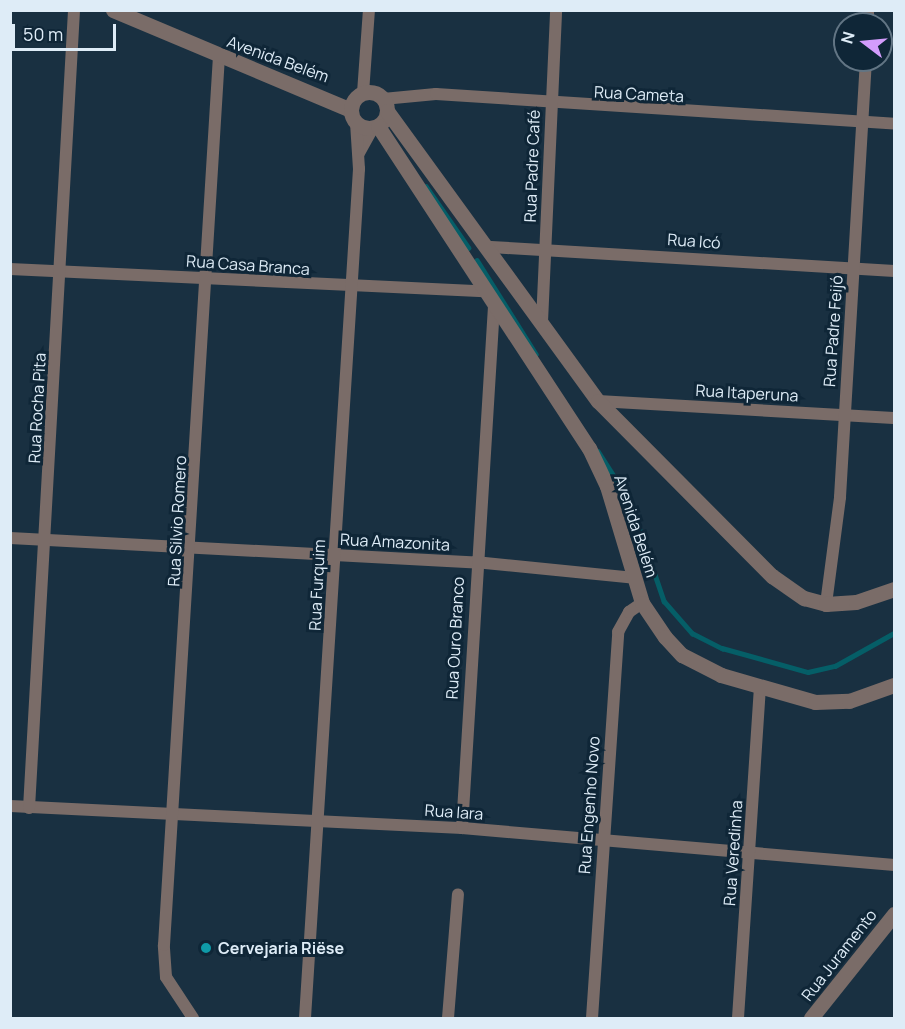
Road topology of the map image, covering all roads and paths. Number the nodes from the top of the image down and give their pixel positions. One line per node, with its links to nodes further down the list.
1 (74, 10): 19 (street, Rua Rocha Pita)
2 (113, 10): 5 (street, Avenida Belém)
3 (369, 10): 9 (street, Rua Furquim)
4 (556, 10): 8 (street, Rua Padre Café)
5 (219, 57): 9 (street, Avenida Belém); 20 (street, Rua Silvio Romero)
6 (865, 72): 10 (street, Rua Padre Feijó)
7 (385, 105): 8 (street, Rua Cameta); 9 (street); 12 (street); 14 (street)
8 (550, 105): 10 (street, Rua Cameta); 15 (street, Rua Padre Café)
9 (356, 106): 12 (street); 13 (street, Rua Furquim)
10 (863, 122): 11 (street, Rua Cameta); 16 (street, Rua Padre Feijó)
11 (894, 124)
12 (376, 127): 13 (street, Rua Furquim); 22 (street, Avenida Belém)
13 (359, 153): 21 (street, Rua Furquim)
14 (491, 247): 15 (street, Rua Icó); 24 (street)
15 (545, 249): 16 (street, Rua Icó); 24 (street, Rua Padre Café)
16 (853, 268): 18 (street, Rua Icó); 26 (street, Rua Padre Feijó)
17 (10, 269): 19 (street, Rua Casa Branca)
18 (894, 271)
19 (60, 272): 20 (street, Rua Casa Branca); 29 (street, Rua Rocha Pita)
20 (206, 278): 21 (street, Rua Casa Branca); 30 (street, Rua Silvio Romero)
21 (352, 288): 22 (street, Rua Casa Branca); 31 (street, Rua Furquim)
22 (484, 291): 23 (street, Avenida Belém)
23 (495, 306): 32 (street, Rua Ouro Branco); 33 (street, Avenida Belém)
24 (542, 322): 25 (street)
25 (598, 401): 26 (street, Rua Itaperuna); 36 (street)
26 (844, 415): 27 (street, Rua Itaperuna); 36 (street, Rua Padre Feijó)
27 (894, 418)
28 (10, 538): 29 (street, Rua Amazonita)
29 (47, 540): 30 (street, Rua Amazonita); 40 (street, Rua Rocha Pita)
30 (192, 548): 31 (street, Rua Amazonita); 41 (street, Rua Silvio Romero)
31 (336, 555): 32 (street, Rua Amazonita); 42 (street, Rua Furquim)
32 (475, 562): 33 (street, Rua Amazonita); 43 (street, Rua Ouro Branco)
33 (634, 578): 35 (street, Avenida Belém)
34 (894, 589): 36 (street)
35 (642, 603): 38 (street, Avenida Belém); 44 (street, Rua Engenho Novo)
36 (826, 604)
37 (894, 685): 38 (street, Avenida Belém)
38 (760, 689): 45 (street, Rua Veredinha)
39 (10, 806): 40 (street, Rua Iara)
40 (29, 808): 41 (street, Rua Iara)
41 (175, 817): 42 (street, Rua Iara); 49 (street, Rua Silvio Romero)
42 (320, 821): 43 (street, Rua Iara); 50 (street, Rua Furquim)
43 (462, 828): 44 (street, Rua Iara)
44 (603, 841): 45 (street, Rua Iara); 52 (street, Rua Engenho Novo)
45 (750, 853): 46 (street, Rua Iara); 53 (street, Rua Veredinha)
46 (894, 865)
47 (458, 894): 51 (street)
48 (894, 914): 54 (street, Rua Juramento)
49 (193, 1018)
50 (305, 1018)
51 (448, 1018)
52 (591, 1018)
53 (738, 1018)
54 (812, 1018)

